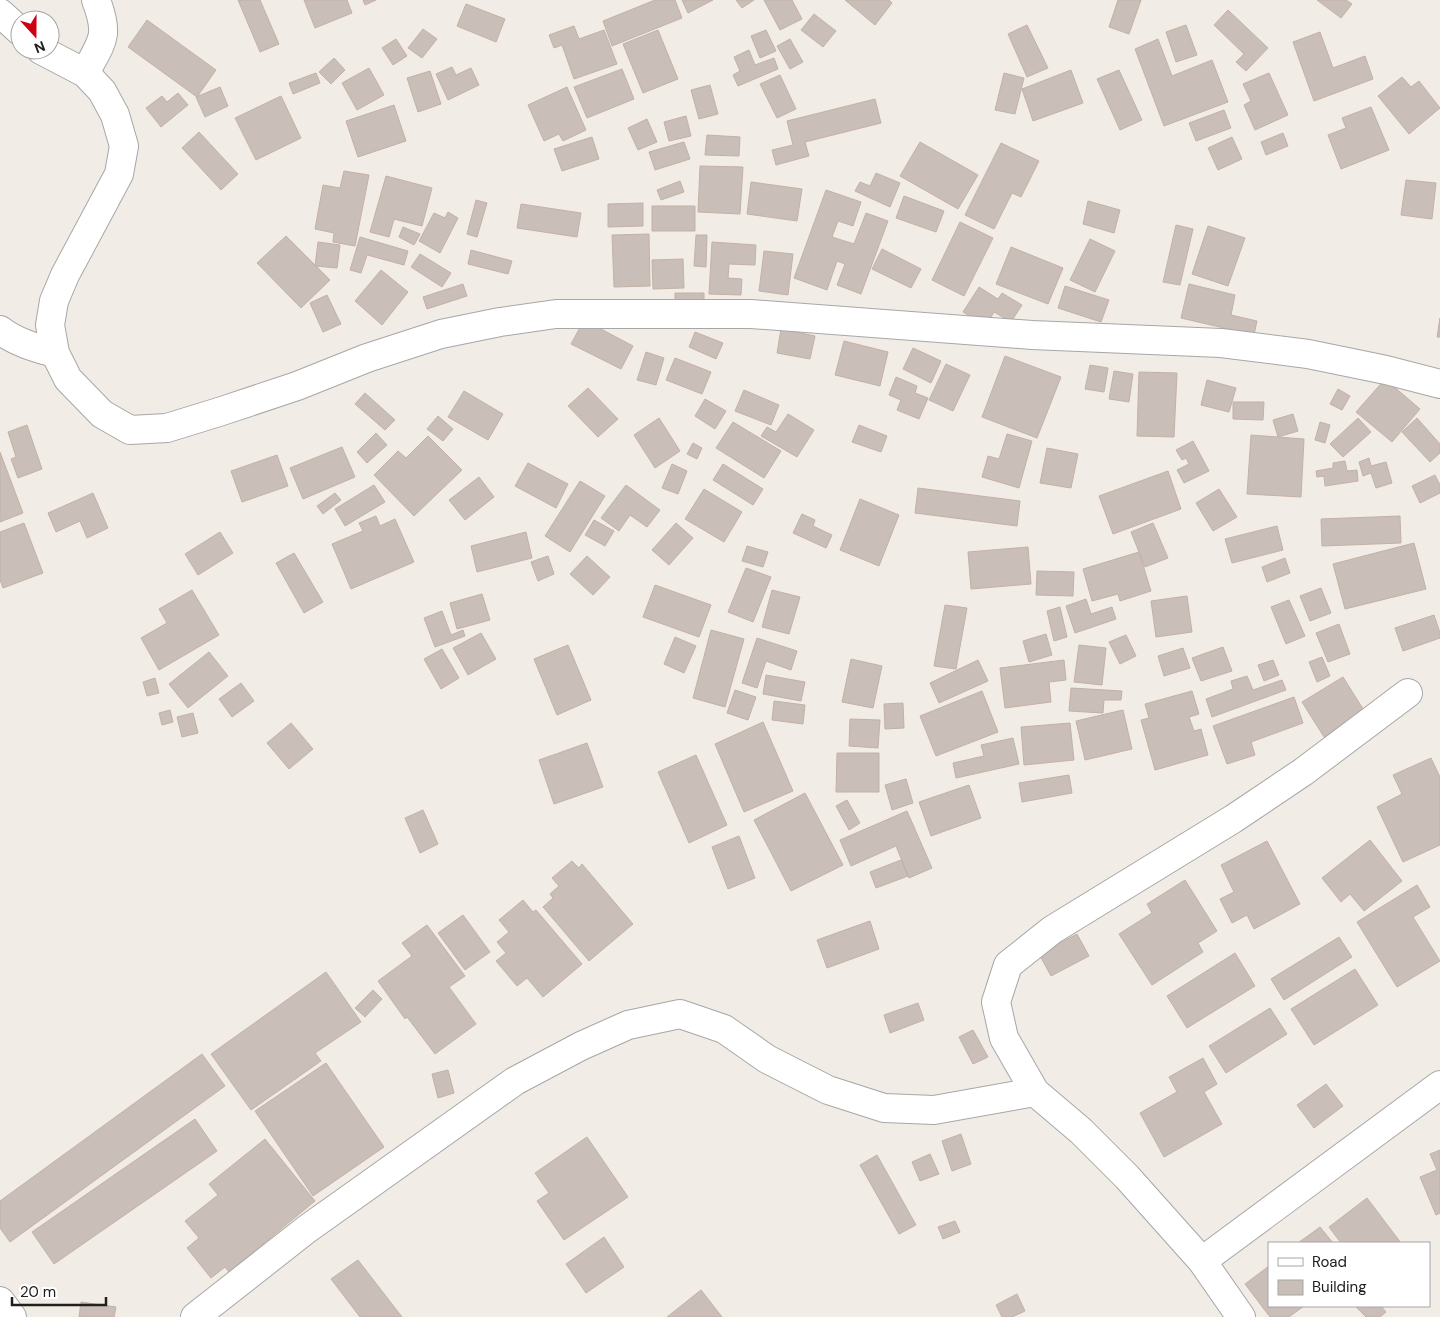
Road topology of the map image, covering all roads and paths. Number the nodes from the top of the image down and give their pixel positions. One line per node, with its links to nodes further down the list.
1 (96, 0): 5 (street)
2 (0, 13): 3 (street)
3 (10, 22)
4 (60, 60): 5 (street)
5 (84, 73): 7 (street)
6 (0, 330): 7 (street)
7 (55, 353): 8 (street)
8 (1440, 384)
9 (1408, 693): 11 (street)
10 (1440, 1085): 12 (street)
11 (1035, 1092): 12 (street); 15 (street)
12 (1202, 1261): 16 (street)
13 (0, 1301): 14 (street)
14 (12, 1317)
15 (195, 1317)
16 (1241, 1317)

